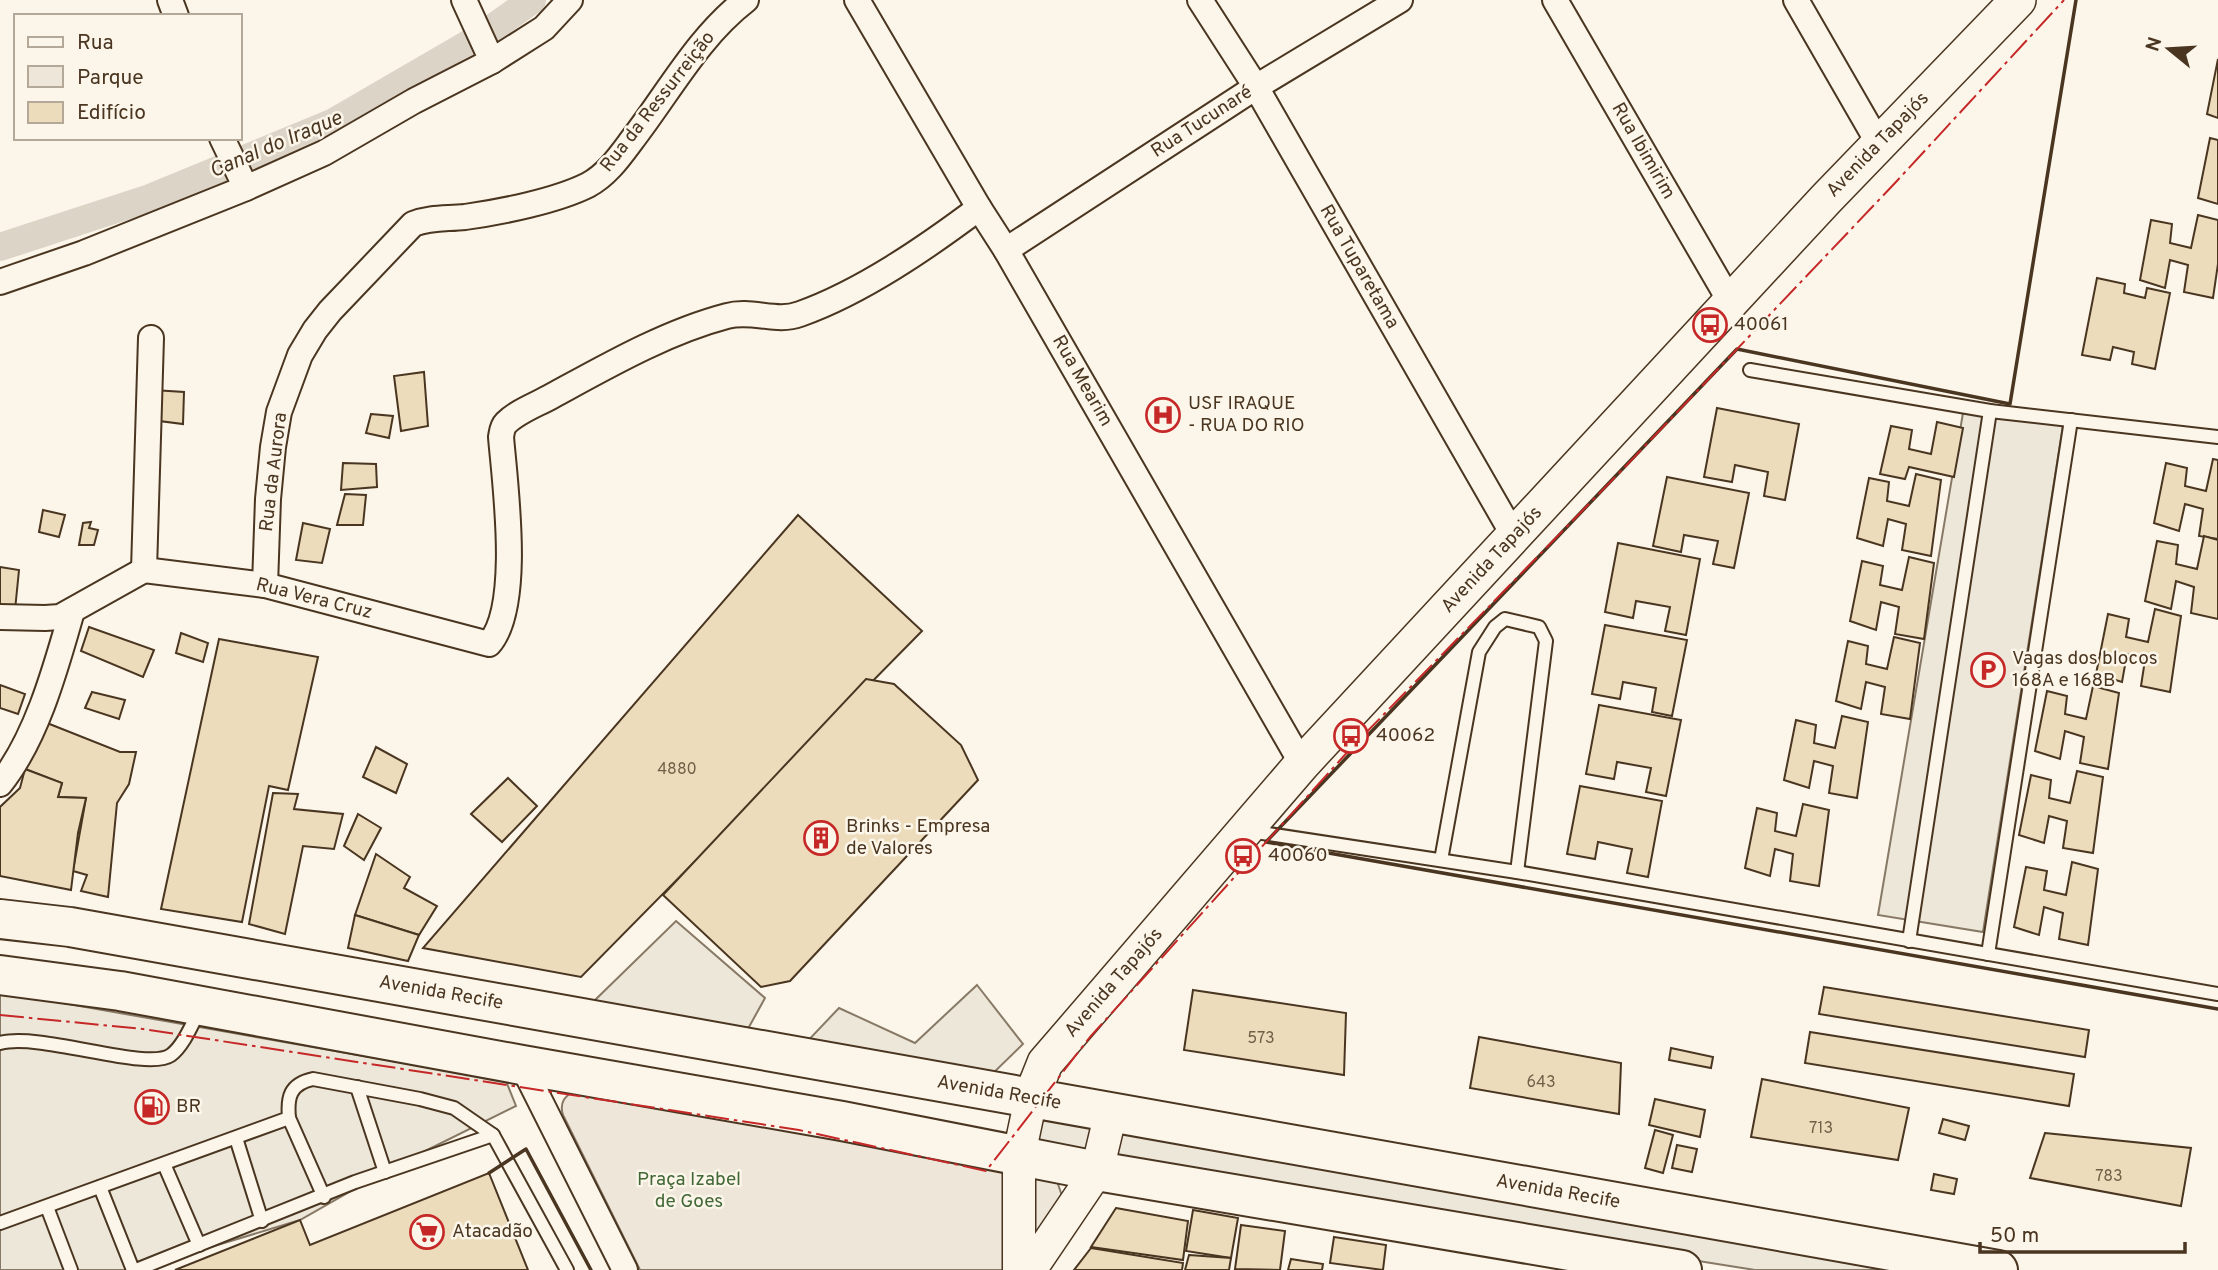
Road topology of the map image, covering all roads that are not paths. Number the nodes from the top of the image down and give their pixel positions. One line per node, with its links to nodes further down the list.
1 (464, 0): 10 (street)
2 (570, 0): 10 (street)
3 (746, 0): 16 (street, Rua da Ressurreição)
4 (857, 0): 15 (street, Rua Mearim)
5 (1200, 0): 11 (street, Rua Tuparetama)
6 (1401, 0): 11 (street, Rua Tucunaré)
7 (1555, 0): 19 (street, Rua Ibimirim)
8 (1796, 0): 13 (street)
9 (2018, 0): 13 (main road, Avenida Tapajós)
10 (489, 56): 14 (street)
11 (1256, 87): 17 (street, Rua Tucunaré); 25 (street, Rua Tuparetama)
12 (223, 140): 14 (street)
13 (1879, 144): 19 (main road, Avenida Tapajós)
14 (243, 179): 18 (street)
15 (979, 208): 17 (street, Rua Mearim); 27 (street, Rua Vera Cruz)
16 (403, 233): 27 (street, Rua da Aurora)
17 (1006, 250): 30 (street, Rua Mearim)
18 (0, 282)
19 (1731, 303): 25 (main road, Avenida Tapajós)
20 (151, 338): 26 (street)
21 (1750, 370): 22 (lane)
22 (1990, 411): 23 (lane); 36 (lane)
23 (2071, 420): 24 (lane); 37 (lane)
24 (2218, 437)
25 (1514, 536): 30 (main road, Avenida Tapajós)
26 (144, 570): 27 (street, Rua Vera Cruz); 28 (street)
27 (265, 585)
28 (72, 611): 29 (street); 31 (street)
29 (0, 617)
30 (1302, 764): 32 (main road, Avenida Tapajós)
31 (0, 784)
32 (1245, 830): 33 (lane); 44 (main road, Avenida Tapajós)
33 (1441, 860): 34 (lane); 34 (lane)
34 (1517, 872): 36 (lane)
35 (0, 919): 44 (main road, Avenida Recife)
36 (1909, 941): 37 (lane)
37 (1988, 954): 39 (lane)
38 (0, 975): 40 (main road)
39 (2218, 994)
40 (201, 1006): 41 (lane); 42 (main road)
41 (0, 1043)
42 (522, 1065): 49 (main road); 62 (street)
43 (357, 1087): 46 (lane); 47 (lane); 52 (lane)
44 (1031, 1098): 45 (main road, Avenida Recife); 49 (street, Avenida Tapajós)
45 (1111, 1112): 51 (street); 66 (main road, Avenida Recife)
46 (289, 1118): 48 (lane); 54 (lane)
47 (493, 1135): 52 (lane); 61 (lane)
48 (236, 1138): 50 (lane); 56 (lane)
49 (1019, 1155): 51 (main road); 63 (street, Avenida Tapajós)
50 (164, 1164): 53 (lane); 58 (lane)
51 (1097, 1171): 64 (street); 65 (main road)
52 (385, 1172): 54 (lane)
53 (100, 1187): 55 (lane); 60 (lane)
54 (324, 1197): 56 (lane)
55 (47, 1207): 57 (lane); 59 (lane)
56 (261, 1221): 58 (lane)
57 (0, 1223)
58 (199, 1245): 60 (lane)
59 (71, 1270)
60 (135, 1270)
61 (567, 1270)
62 (625, 1270)
63 (1019, 1270)
64 (1030, 1270)
65 (1682, 1270)
66 (1998, 1270)

